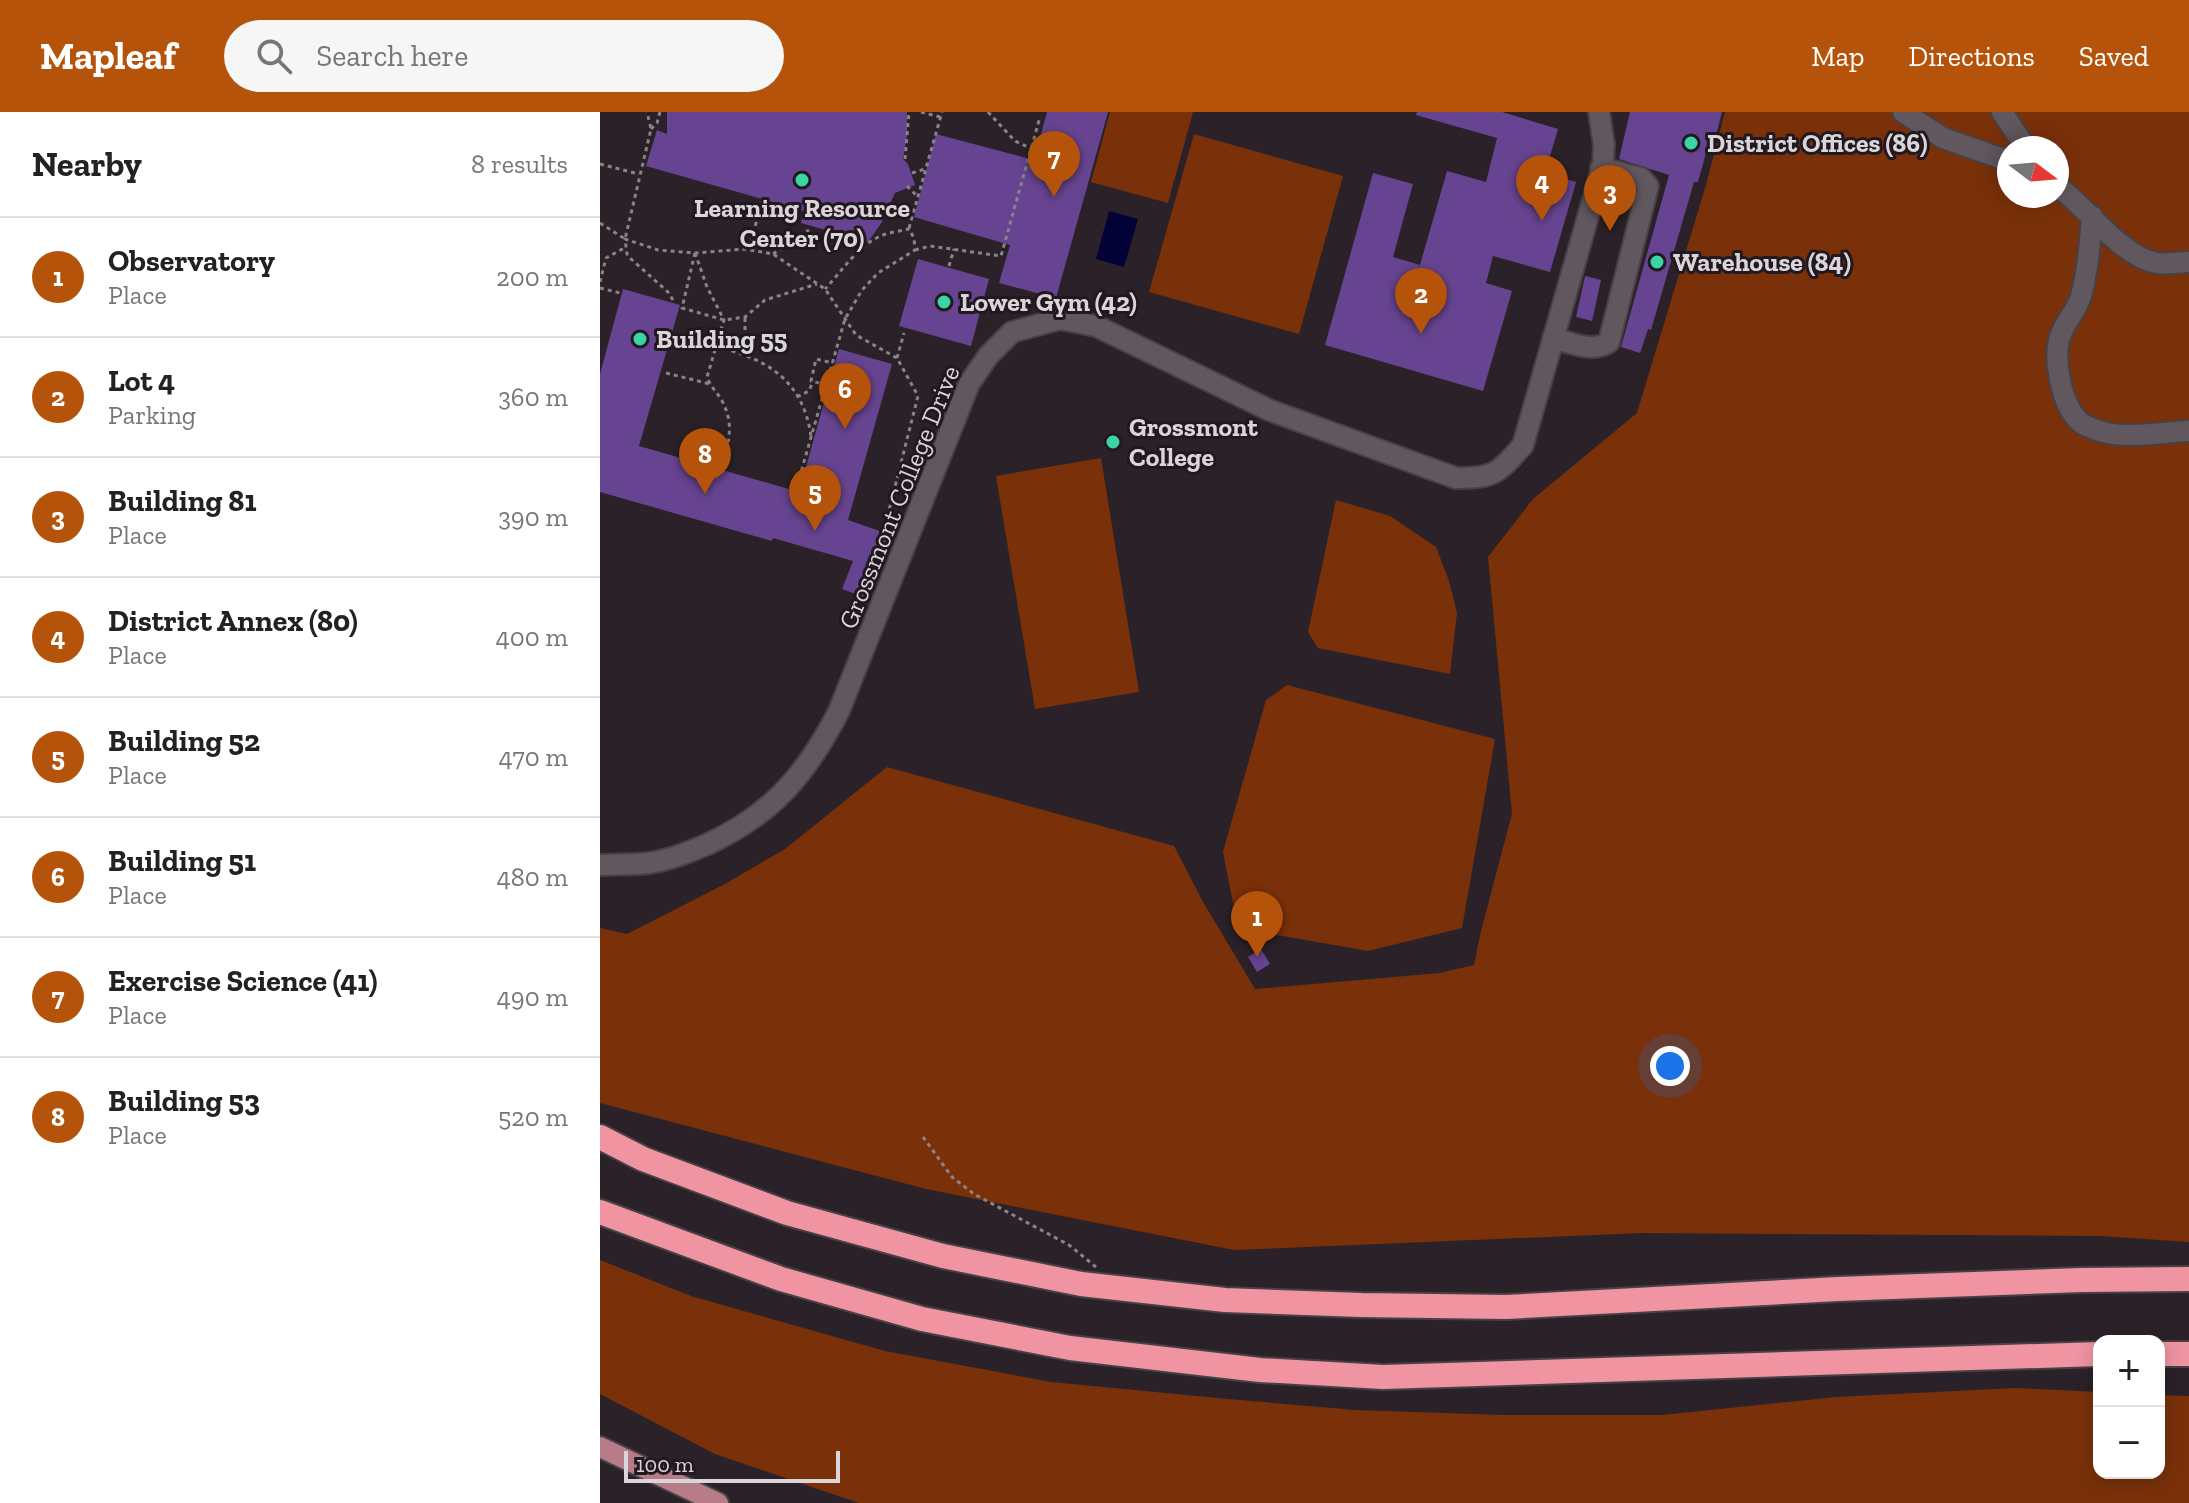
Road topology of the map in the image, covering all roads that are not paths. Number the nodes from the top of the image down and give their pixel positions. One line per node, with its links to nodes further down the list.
1 (1599, 112): 6 (street, Grossmont College Drive)
2 (1903, 112): 5 (street)
3 (2002, 112): 4 (street)
4 (2018, 136)
5 (1997, 157)
6 (1601, 168): 10 (street, Grossmont College Drive); 10 (street)
7 (2069, 196): 8 (street)
8 (2092, 216): 9 (street); 11 (street)
9 (2189, 262)
10 (1553, 338): 12 (street, Grossmont College Drive)
11 (2189, 431)
12 (600, 865)
13 (600, 1137): 15 (highway)
14 (600, 1212): 16 (highway)
15 (2189, 1279)
16 (2093, 1354)
17 (2165, 1354): 18 (highway)
18 (2189, 1354)
19 (600, 1447): 20 (main road)
20 (718, 1503)

